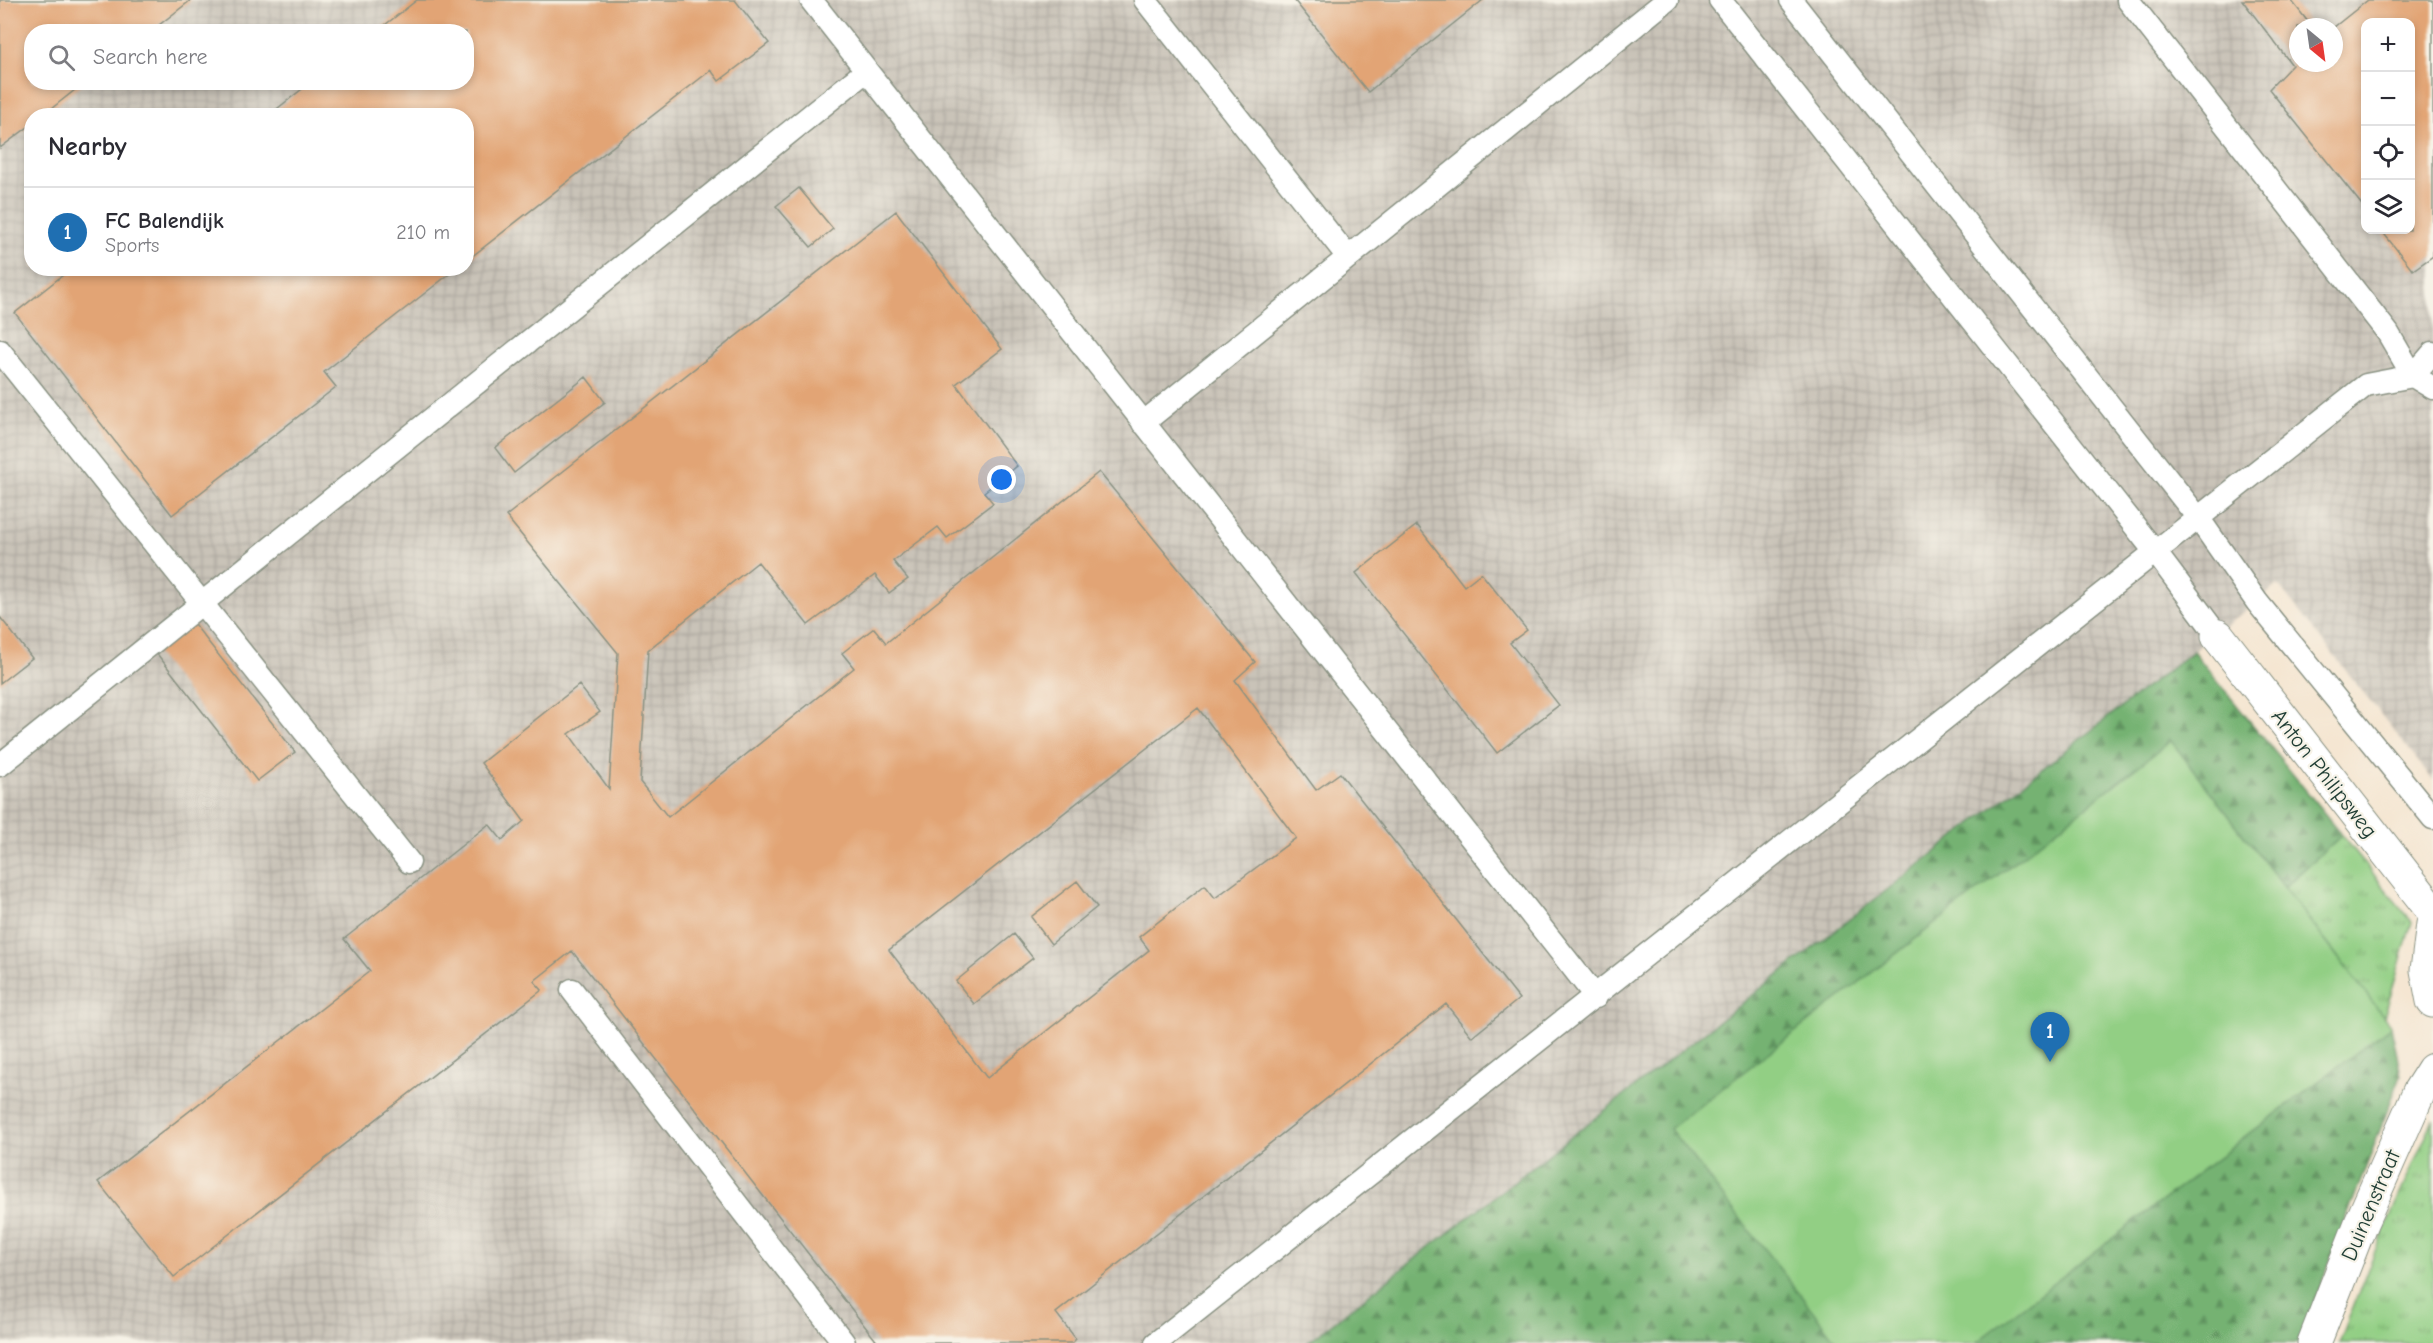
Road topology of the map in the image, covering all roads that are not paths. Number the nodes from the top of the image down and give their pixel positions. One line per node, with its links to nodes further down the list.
1 (811, 0): 7 (lane)
2 (1145, 0): 8 (lane)
3 (1667, 0): 8 (lane)
4 (1720, 0): 15 (lane)
5 (1791, 0): 14 (lane)
6 (2128, 0): 11 (lane)
7 (866, 71): 13 (lane); 16 (lane)
8 (1348, 257): 13 (lane)
9 (0, 351): 16 (lane)
10 (2433, 353): 11 (lane)
11 (2413, 376): 12 (lane); 14 (lane)
12 (2433, 388)
13 (1143, 423): 24 (lane)
14 (2199, 519): 15 (lane); 19 (lane)
15 (2156, 553): 17 (lane); 24 (lane)
16 (202, 604): 18 (lane); 20 (lane)
17 (2218, 636): 21 (street, Anton Philipsweg)
18 (0, 765)
19 (2433, 818)
20 (409, 862)
21 (2433, 911)
22 (2433, 924): 25 (street)
23 (572, 990): 27 (lane)
24 (1596, 997): 28 (lane)
25 (2433, 1001)
26 (2433, 1070): 29 (street, Duinenstraat)
27 (844, 1343)
28 (1156, 1343)
29 (2314, 1343)

